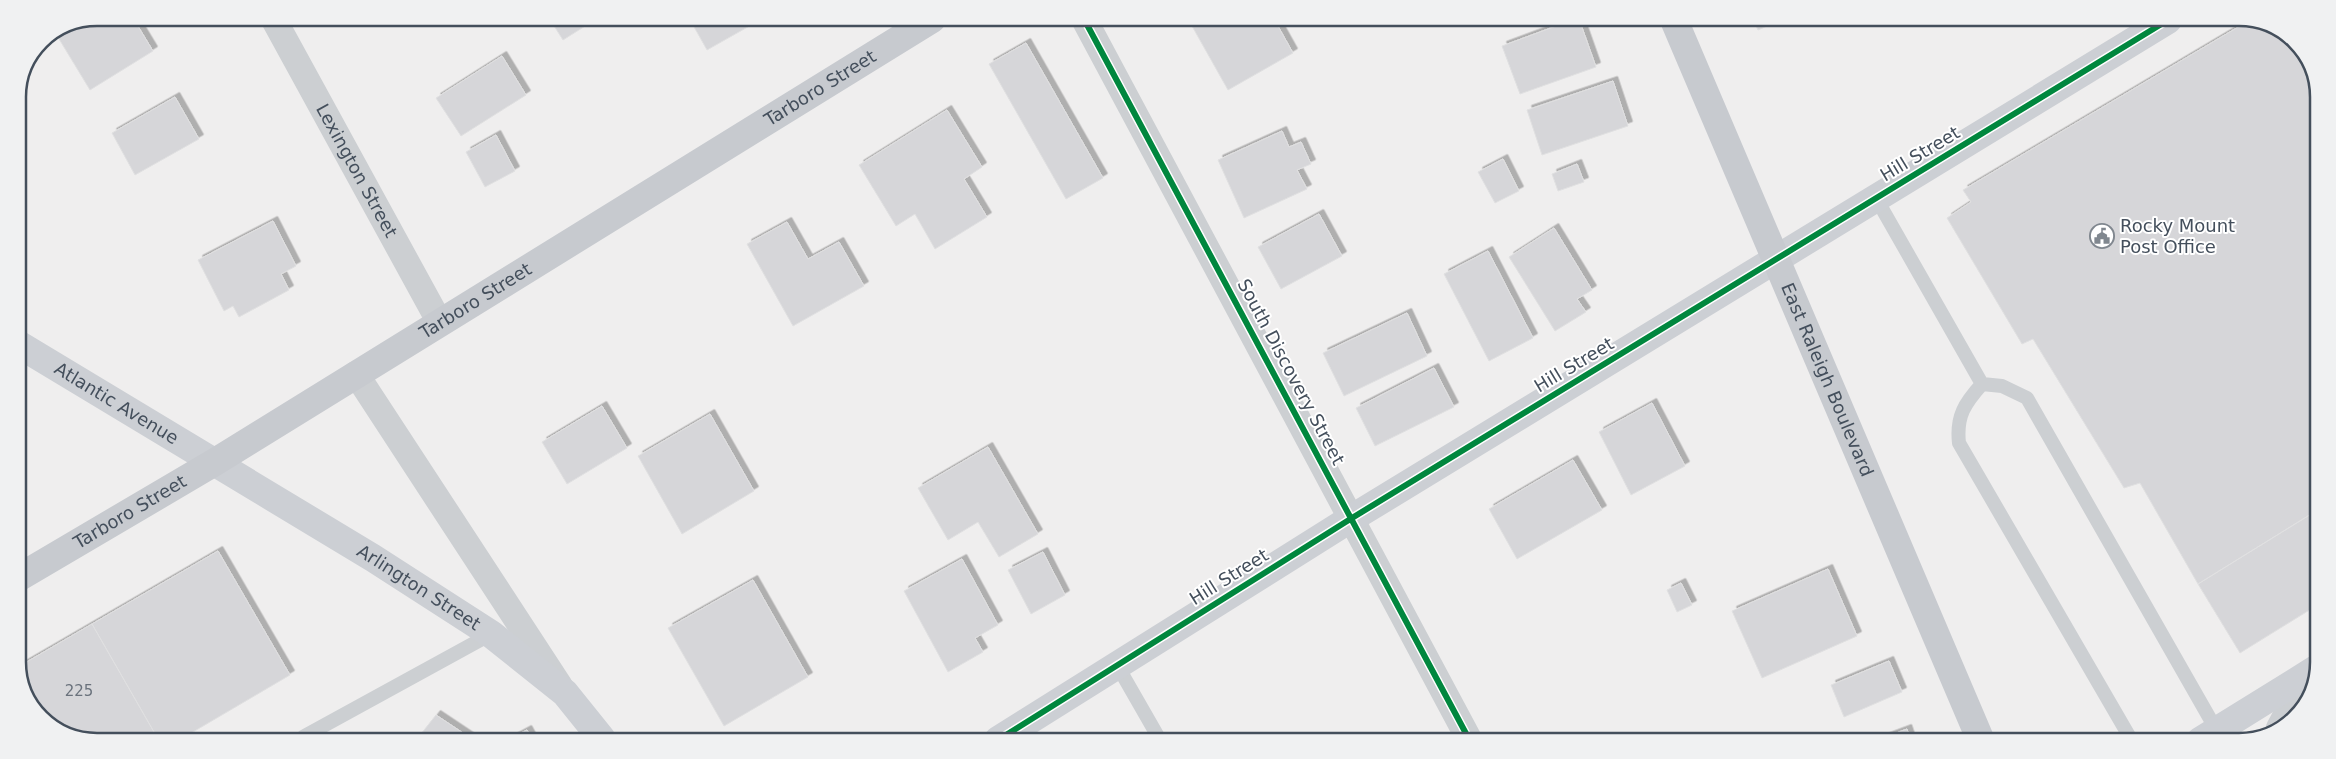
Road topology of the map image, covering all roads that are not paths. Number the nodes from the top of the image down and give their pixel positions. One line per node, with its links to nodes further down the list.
1 (277, 26): 8 (street, Lexington Street)
2 (921, 26): 8 (main road, Tarboro Street)
3 (1088, 26): 13 (street, South Discovery Street)
4 (1677, 26): 7 (main road, East Raleigh Boulevard)
5 (2158, 26): 6 (street, Hill Street)
6 (1876, 198): 7 (street, Hill Street); 11 (lane)
7 (1776, 258): 13 (street, Hill Street); 26 (main road, East Raleigh Boulevard)
8 (440, 322): 10 (main road, Tarboro Street)
9 (26, 349): 12 (street, Atlantic Avenue)
10 (356, 374): 12 (main road, Tarboro Street); 19 (street)
11 (1982, 384): 27 (lane); 28 (lane)
12 (215, 462): 14 (main road, Tarboro Street); 15 (street, Arlington Street)
13 (1352, 518): 16 (street, Hill Street); 25 (street, South Discovery Street)
14 (26, 573)
15 (491, 634): 19 (street, Arlington Street); 21 (lane)
16 (1117, 665): 23 (street, Hill Street); 24 (lane)
17 (2308, 674): 29 (street)
18 (2307, 681): 20 (street)
19 (565, 693): 22 (street, Arlington Street)
20 (2288, 713)
21 (310, 733)
22 (597, 733)
23 (1009, 733)
24 (1156, 733)
25 (1466, 733)
26 (1978, 733)
27 (2127, 733)
28 (2207, 733)
29 (2214, 733)

